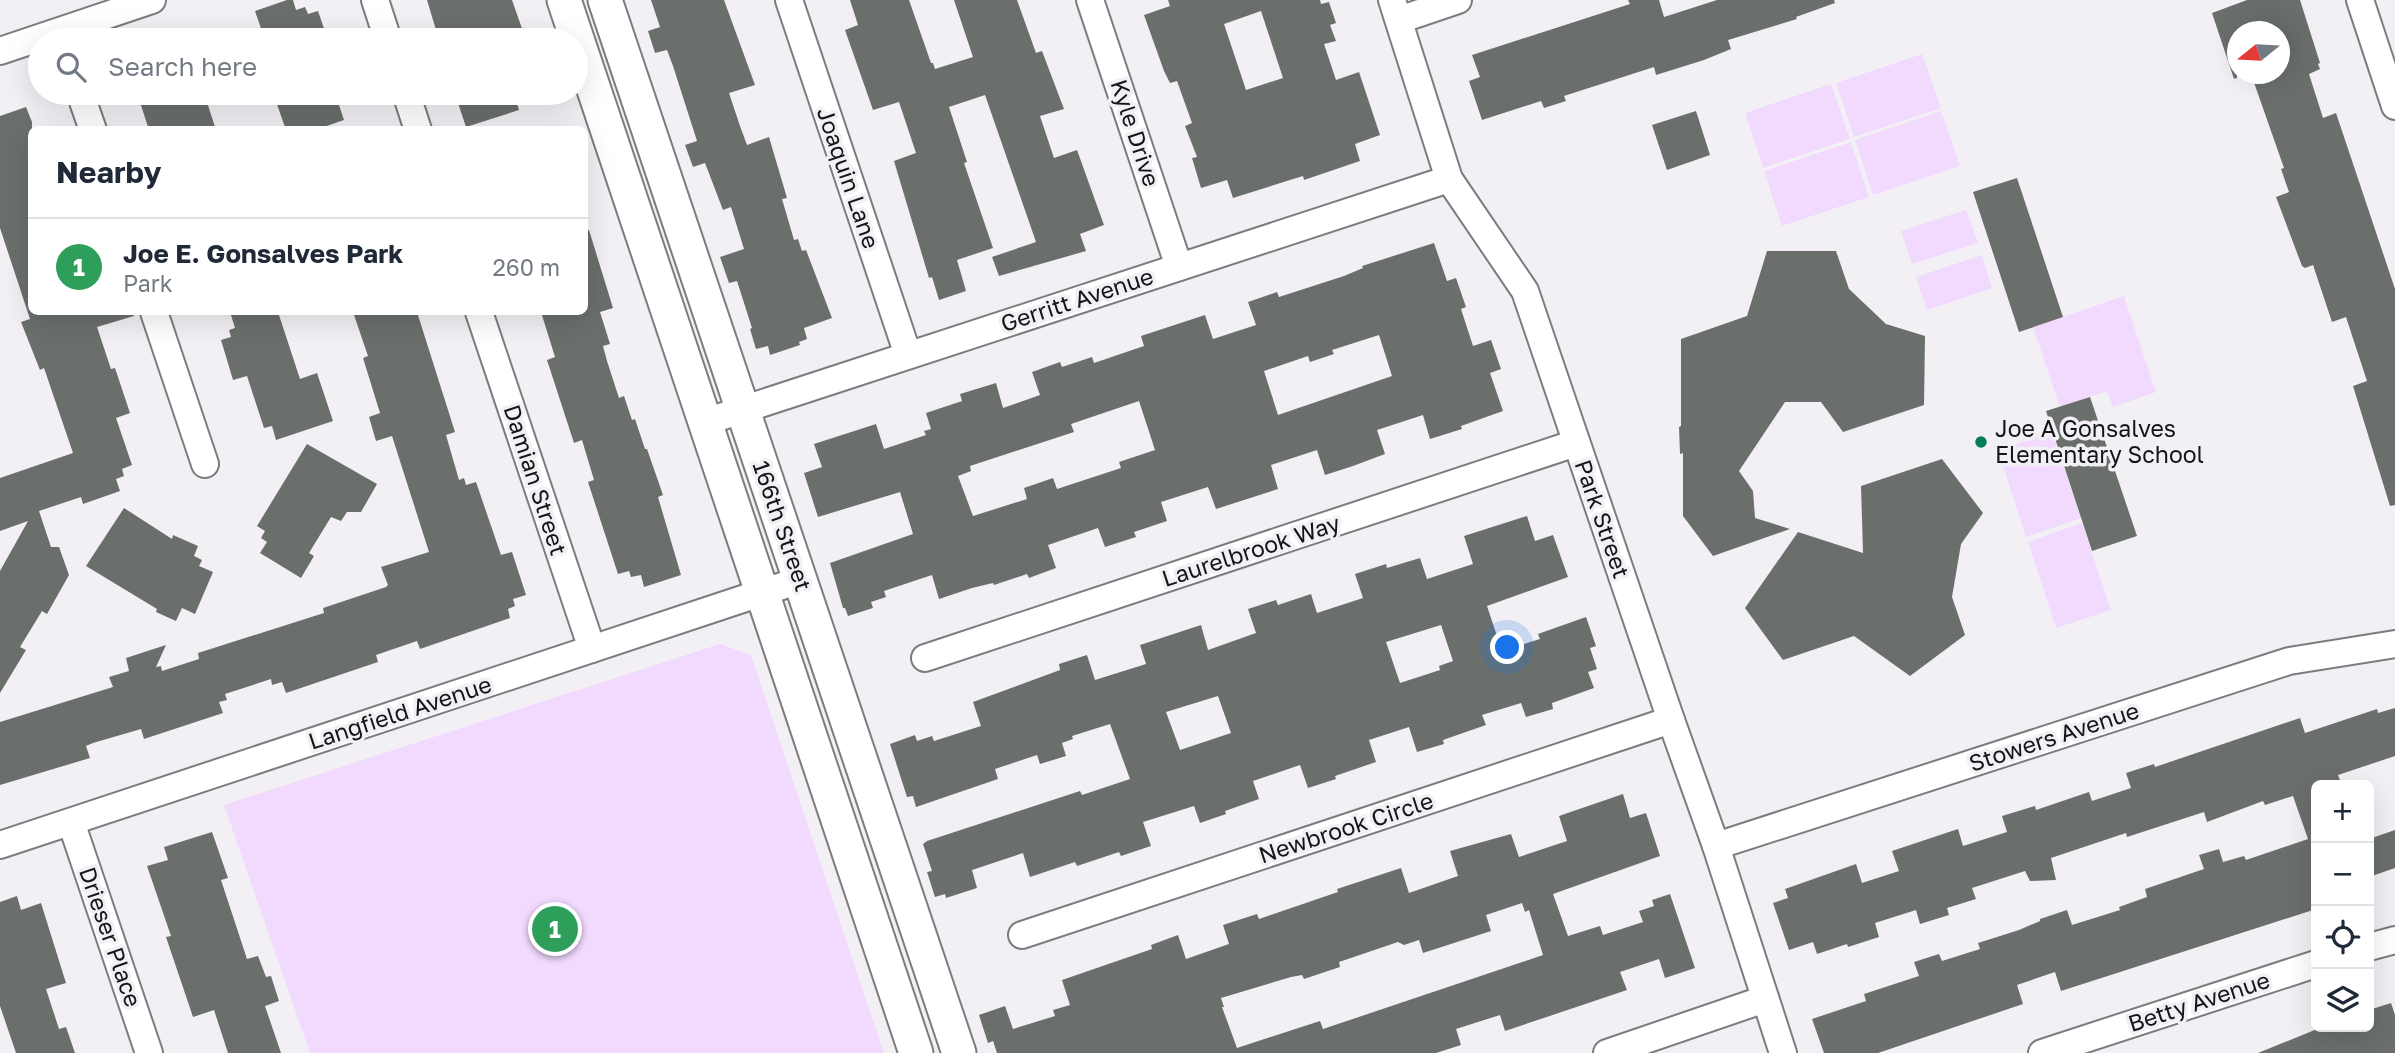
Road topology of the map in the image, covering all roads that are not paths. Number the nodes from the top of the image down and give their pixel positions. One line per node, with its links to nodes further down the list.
1 (152, 0): 10 (street)
2 (375, 0): 11 (street)
3 (565, 0): 12 (street, 166th Street)
4 (605, 0): 26 (street, 166th Street)
5 (789, 0): 25 (street, Joaquin Lane)
6 (1090, 0): 22 (street, Kyle Drive)
7 (1458, 0): 9 (street)
8 (2360, 0): 18 (street)
9 (1395, 10): 21 (street, Park Street)
10 (79, 28)
11 (384, 28)
12 (574, 28)
13 (28, 44): 14 (street)
14 (0, 51)
15 (588, 69): 27 (street, 166th Street)
16 (84, 105): 19 (street)
17 (410, 105): 20 (street)
18 (2395, 106)
19 (92, 126)
20 (417, 126)
21 (1449, 179): 22 (street, Gerritt Avenue); 28 (street, Park Street)
22 (1180, 267): 25 (street, Gerritt Avenue)
23 (155, 315): 29 (street)
24 (480, 315): 33 (street, Damian Street)
25 (908, 355): 26 (street, Gerritt Avenue)
26 (743, 410): 27 (street, Gerritt Avenue); 30 (street, 166th Street)
27 (705, 422): 31 (street, 166th Street)
28 (1576, 443): 34 (street, Laurelbrook Way); 35 (street, Park Street)
29 (205, 464)
30 (800, 580): 31 (street, Langfield Avenue); 46 (street, 166th Street)
31 (762, 593): 33 (street, Langfield Avenue); 45 (street, 166th Street)
32 (2395, 644): 38 (street, Stowers Avenue)
33 (592, 649): 36 (street, Langfield Avenue)
34 (925, 658)
35 (1671, 720): 38 (street, Park Street); 39 (street, Newbrook Circle)
36 (71, 822): 37 (street, Langfield Avenue); 44 (street, Drieser Place)
37 (0, 845)
38 (1716, 846): 43 (street, Park Street)
39 (1022, 935)
40 (2395, 940): 41 (street)
41 (2374, 946)
42 (2311, 966): 49 (street, Betty Avenue)
43 (1765, 999): 47 (street); 48 (street, Park Street)
44 (149, 1053)
45 (916, 1053)
46 (959, 1053)
47 (1607, 1053)
48 (1783, 1053)
49 (2042, 1053)

